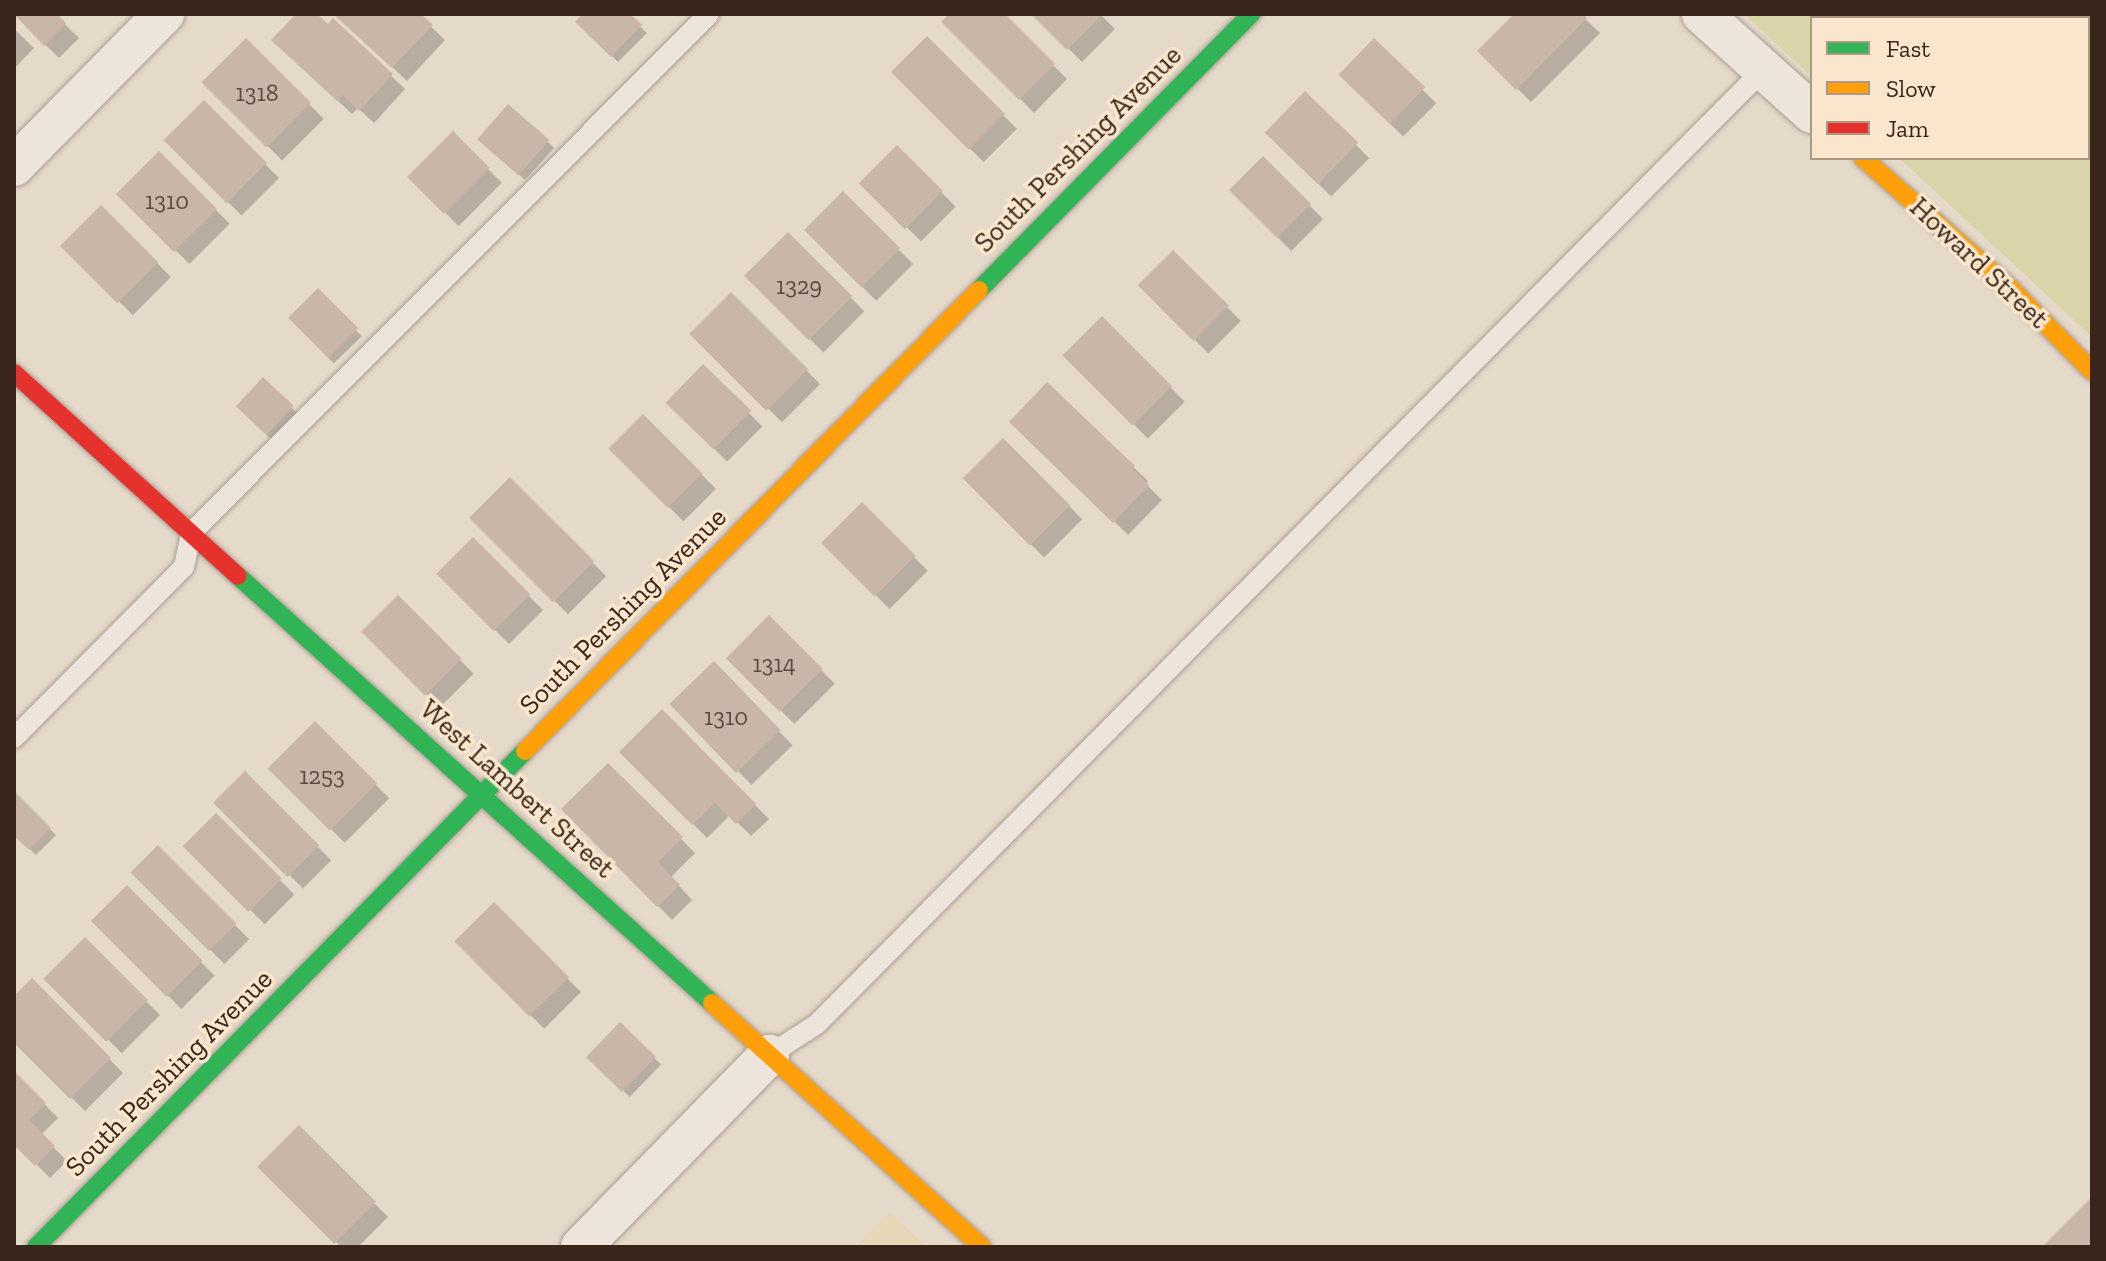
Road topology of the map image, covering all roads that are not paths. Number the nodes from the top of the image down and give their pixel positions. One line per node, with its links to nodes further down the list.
1 (164, 14): 8 (street)
2 (709, 14): 11 (lane)
3 (1702, 14): 5 (street)
4 (1248, 15): 13 (street, South Pershing Avenue)
5 (1763, 70): 6 (street); 14 (lane)
6 (1810, 111)
7 (1865, 160): 9 (street, Howard Street)
8 (14, 166)
9 (2092, 371)
10 (14, 373): 11 (street, West Lambert Street)
11 (191, 533): 12 (lane); 13 (street, West Lambert Street)
12 (14, 738)
13 (481, 795): 14 (street, West Lambert Street); 16 (street, South Pershing Avenue)
14 (769, 1055): 15 (street); 17 (street, West Lambert Street)
15 (589, 1240)
16 (36, 1247)
17 (982, 1247)

